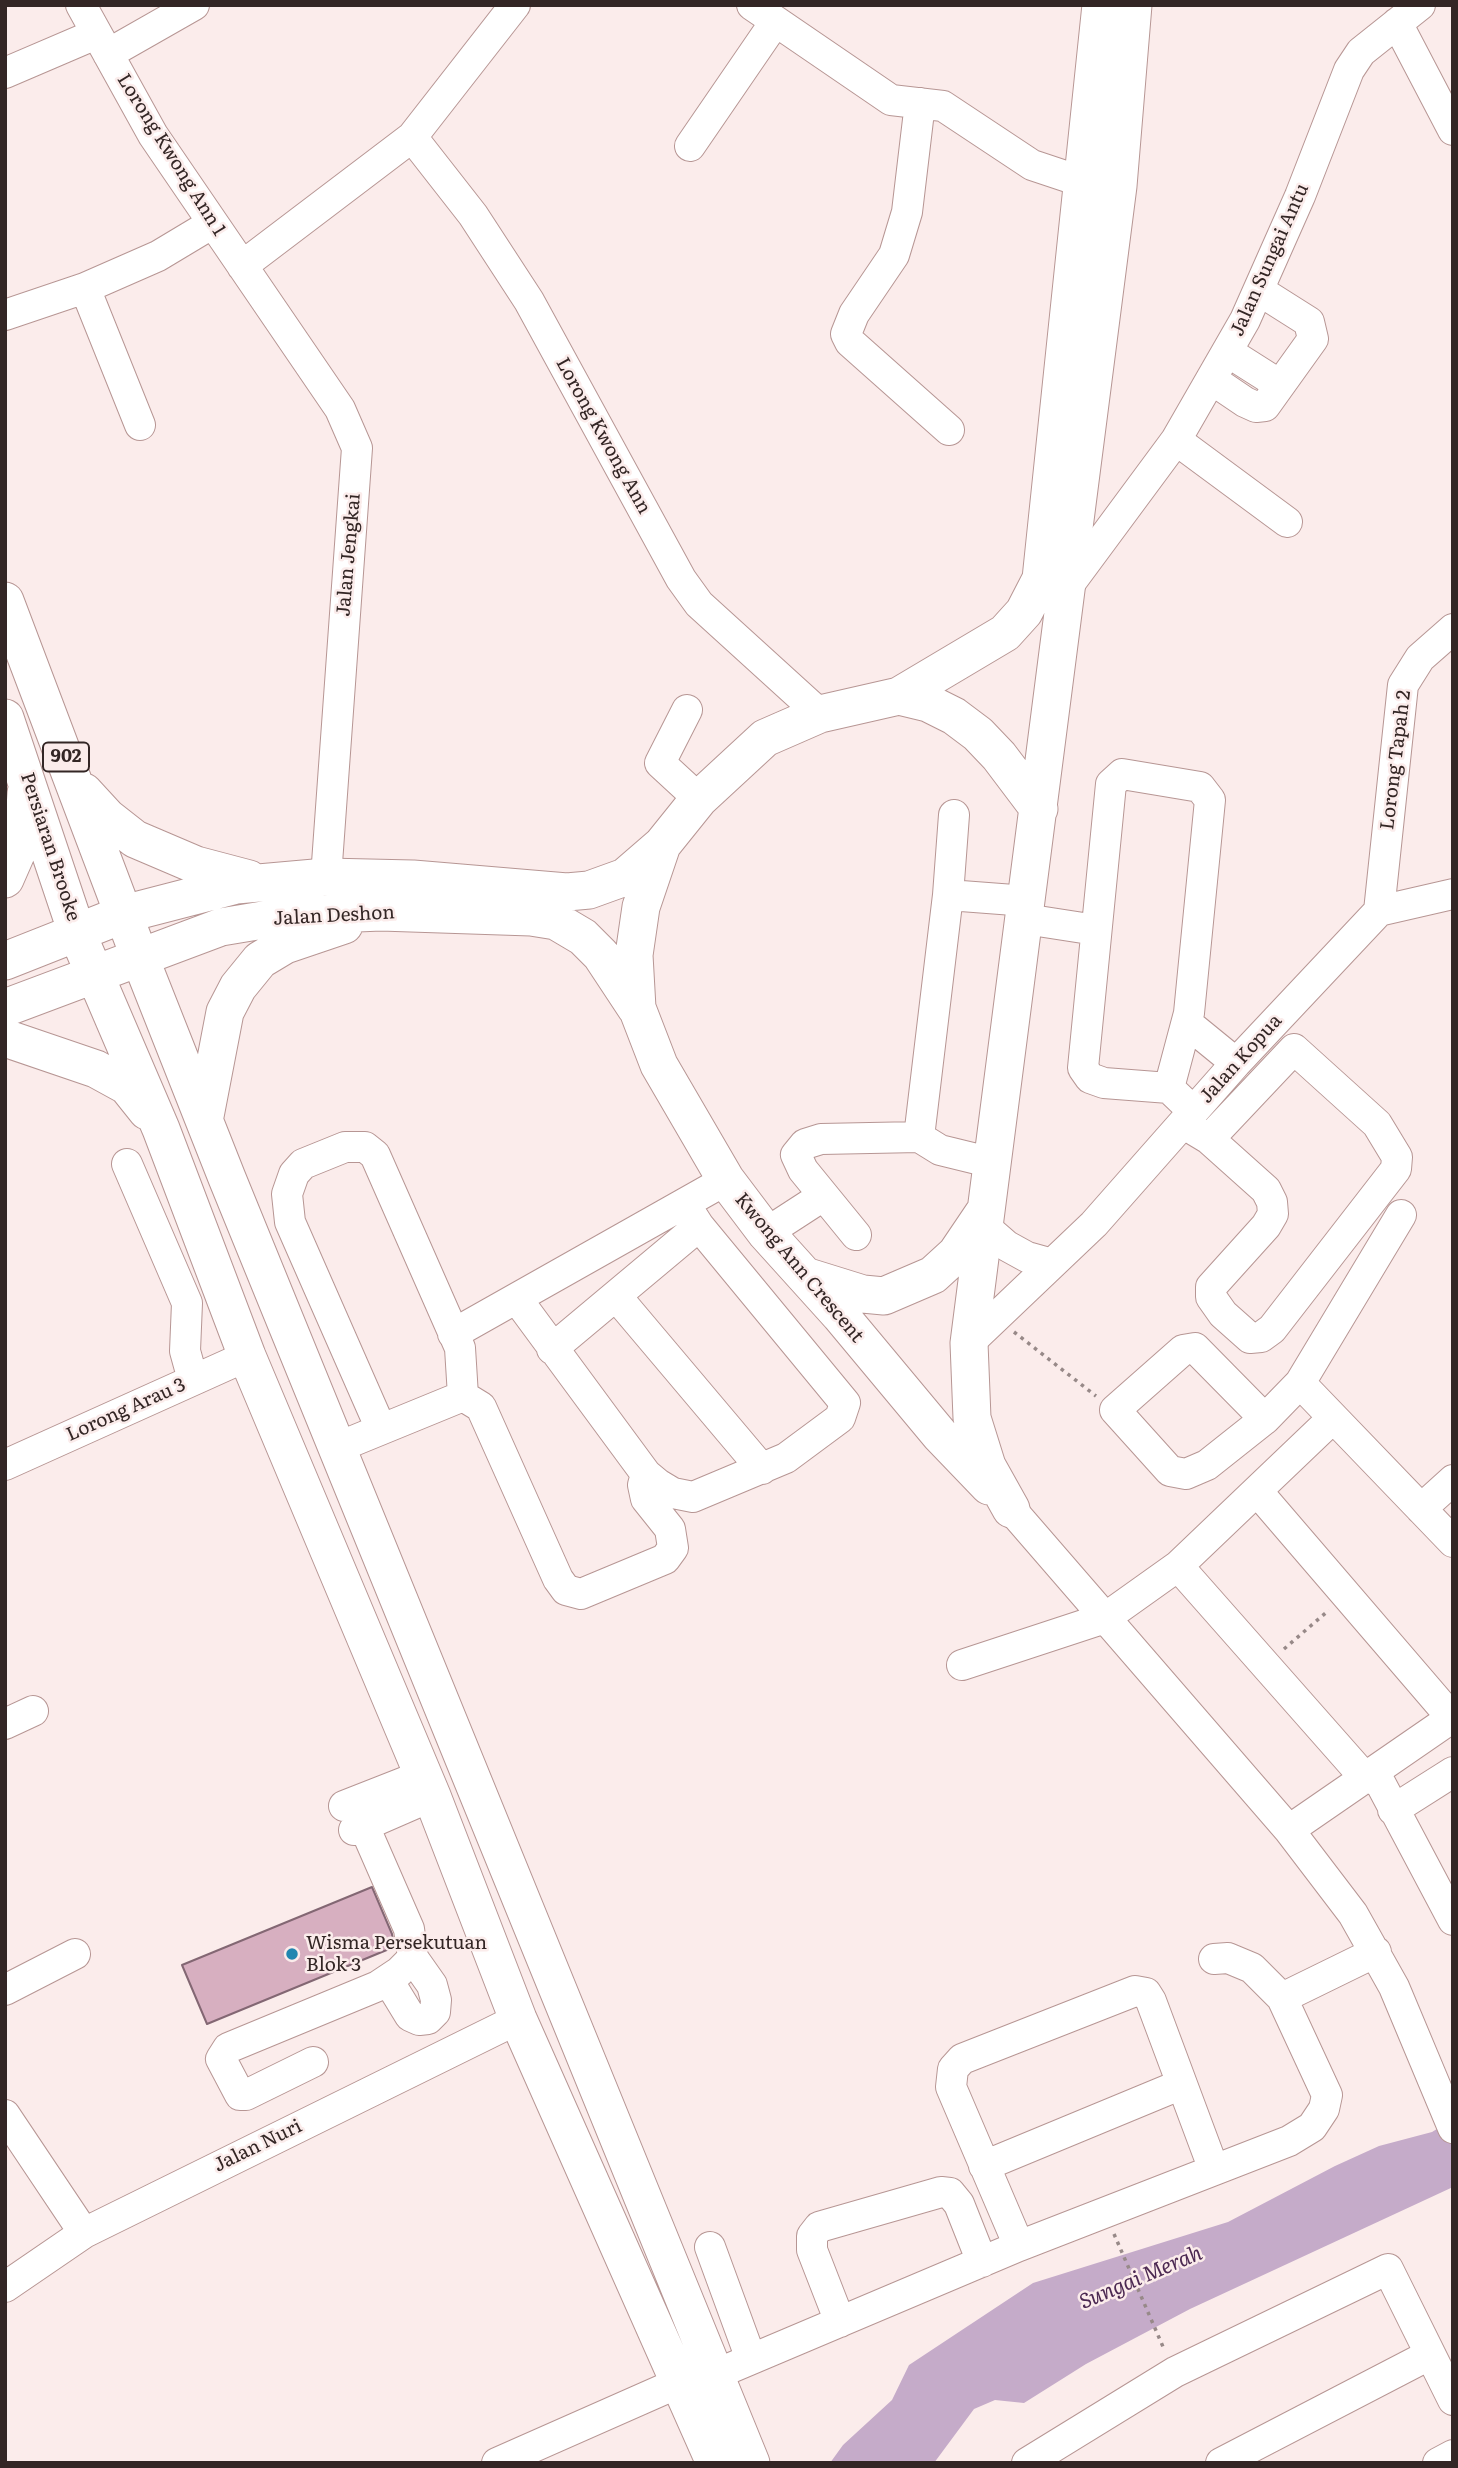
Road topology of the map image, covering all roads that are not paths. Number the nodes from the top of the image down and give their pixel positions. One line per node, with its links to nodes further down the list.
1 (81, 5): 8 (street, Lorong Kwong Ann 1)
2 (194, 5): 8 (street)
3 (515, 5): 12 (street)
4 (1101, 5): 14 (main road)
5 (1133, 5): 27 (main road)
6 (763, 13): 10 (street); 13 (street)
7 (1408, 14): 11 (street); 18 (street, Jalan Sungai Antu)
8 (102, 44): 9 (street); 15 (street, Lorong Kwong Ann 1)
9 (5, 73)
10 (920, 103): 14 (street); 24 (street)
11 (1453, 130)
12 (412, 137): 16 (street); 32 (street, Lorong Kwong Ann)
13 (690, 146)
14 (1083, 182): 30 (main road)
15 (213, 223): 16 (street, Lorong Kwong Ann 1); 17 (street)
16 (242, 267): 40 (street, Jalan Jengkai)
17 (85, 288): 19 (street); 23 (street)
18 (1260, 291): 20 (street, Jalan Sungai Antu); 22 (street)
19 (5, 315)
20 (1228, 352): 21 (street, Jalan Sungai Antu); 22 (street)
21 (1211, 379): 22 (street); 25 (street, Jalan Sungai Antu)
22 (1280, 385)
23 (140, 425)
24 (949, 430)
25 (1176, 440): 26 (street); 27 (street, Jalan Sungai Antu)
26 (1287, 522)
27 (1068, 586): 37 (main road)
28 (5, 601): 35 (main road, 902)
29 (1453, 629): 46 (street, Lorong Tapah 2)
30 (899, 696): 32 (main road, Kwong Ann Crescent); 37 (main road, Kwong Ann Crescent)
31 (687, 710): 36 (street)
32 (820, 714): 36 (main road, Kwong Ann Crescent)
33 (5, 718): 34 (main road, Persiaran Brooke / 902)
34 (25, 771): 41 (main road); 50 (main road, Persiaran Brooke / 902)
35 (76, 784): 42 (main road); 48 (main road, 902)
36 (699, 799): 39 (main road, Kwong Ann Crescent)
37 (1039, 809): 45 (main road)
38 (954, 815): 44 (street)
39 (662, 845): 40 (main road, Jalan Deshon); 55 (main road, Kwong Ann Crescent)
40 (326, 877): 42 (main road, Jalan Deshon)
41 (5, 879)
42 (262, 882): 48 (main road, Jalan Deshon)
43 (1453, 894): 46 (street)
44 (948, 895): 45 (street); 63 (street)
45 (1026, 910): 49 (street); 64 (main road)
46 (1379, 911): 58 (street, Jalan Kopua)
47 (381, 912): 51 (main road, Jalan Deshon); 55 (main road, Jalan Deshon); 60 (main road)
48 (124, 914): 50 (main road, Jalan Deshon); 51 (main road, 902)
49 (1096, 930): 56 (street); 59 (street)
50 (77, 933): 52 (main road, Jalan Deshon); 53 (main road, Persiaran Brooke / 902)
51 (140, 958): 53 (main road, Jalan Deshon); 60 (main road)
52 (5, 961)
53 (95, 976): 54 (main road, Jalan Deshon); 62 (main road, Persiaran Brooke)
54 (5, 1008)
55 (637, 1009): 66 (main road, Kwong Ann Crescent)
56 (1186, 1023): 58 (street); 59 (street)
57 (5, 1038): 62 (main road)
58 (1236, 1063): 61 (street, Jalan Kopua)
59 (1169, 1088): 61 (street)
60 (205, 1117): 87 (main road)
61 (1195, 1125): 61 (street); 73 (street, Jalan Kopua)
62 (161, 1129): 80 (main road)
63 (919, 1138): 64 (street); 67 (street)
64 (993, 1163): 70 (main road)
65 (127, 1164): 81 (street)
66 (726, 1180): 68 (street); 71 (main road, Kwong Ann Crescent)
67 (823, 1196): 71 (street); 72 (street)
68 (692, 1215): 75 (street); 76 (street); 89 (street)
69 (1401, 1215): 82 (street)
70 (986, 1217): 73 (street); 74 (main road); 78 (main road)
71 (766, 1233): 74 (main road, Kwong Ann Crescent)
72 (856, 1235)
73 (1052, 1264): 78 (street, Jalan Kopua)
74 (803, 1275): 93 (main road, Kwong Ann Crescent)
75 (616, 1296): 79 (street); 89 (street)
76 (517, 1298): 77 (street); 79 (street)
77 (453, 1334): 83 (street); 86 (street)
78 (969, 1343): 93 (main road)
79 (552, 1349): 90 (street)
80 (247, 1356): 81 (street, Lorong Arau 3); 104 (main road)
81 (193, 1380): 88 (street, Lorong Arau 3)
82 (1300, 1383): 84 (street); 85 (street)
83 (463, 1396): 86 (street); 90 (street)
84 (1333, 1418): 92 (street); 94 (street)
85 (1265, 1419): 85 (street)
86 (381, 1429): 87 (street)
87 (336, 1448): 130 (main road)
88 (5, 1465)
89 (762, 1469): 90 (street)
90 (646, 1474)
91 (1453, 1480): 94 (street)
92 (1257, 1491): 96 (street); 101 (street)
93 (1011, 1509): 97 (street)
94 (1421, 1509): 95 (street)
95 (1453, 1542)
96 (1178, 1566): 97 (street); 103 (street)
97 (1105, 1619): 98 (street); 106 (street)
98 (962, 1665)
99 (33, 1711): 100 (street)
100 (5, 1724)
101 (1449, 1729): 103 (street)
102 (1453, 1772): 105 (street)
103 (1370, 1776): 105 (street); 106 (street)
104 (428, 1786): 110 (street); 115 (main road)
105 (1394, 1810): 107 (street)
106 (1289, 1830): 108 (street)
107 (1453, 1920)
108 (1376, 1952): 114 (street); 119 (street)
109 (75, 1954): 113 (street)
110 (413, 1958): 112 (street); 112 (street)
111 (1214, 1959): 114 (street)
112 (388, 1980): 116 (street)
113 (5, 1990)
114 (1282, 1998): 121 (street)
115 (518, 2019): 122 (street, Jalan Nuri); 131 (main road)
116 (313, 2062)
117 (1182, 2084): 120 (street); 120 (street); 121 (street)
118 (5, 2115): 122 (street)
119 (1453, 2128)
120 (984, 2166): 123 (street)
121 (1214, 2170): 123 (street)
122 (84, 2233): 126 (street, Jalan Nuri)
123 (1019, 2246): 125 (street)
124 (710, 2247): 129 (street)
125 (982, 2262): 127 (street); 127 (street)
126 (5, 2287)
127 (840, 2322): 129 (street)
128 (1429, 2355): 132 (street); 137 (street); 138 (street)
129 (751, 2359): 130 (street)
130 (714, 2375): 136 (main road)
131 (678, 2383): 134 (street); 135 (main road)
132 (1450, 2388)
133 (1453, 2455): 139 (street)
134 (497, 2463)
135 (715, 2463)
136 (751, 2463)
137 (1027, 2463)
138 (1221, 2463)
139 (1438, 2463)

